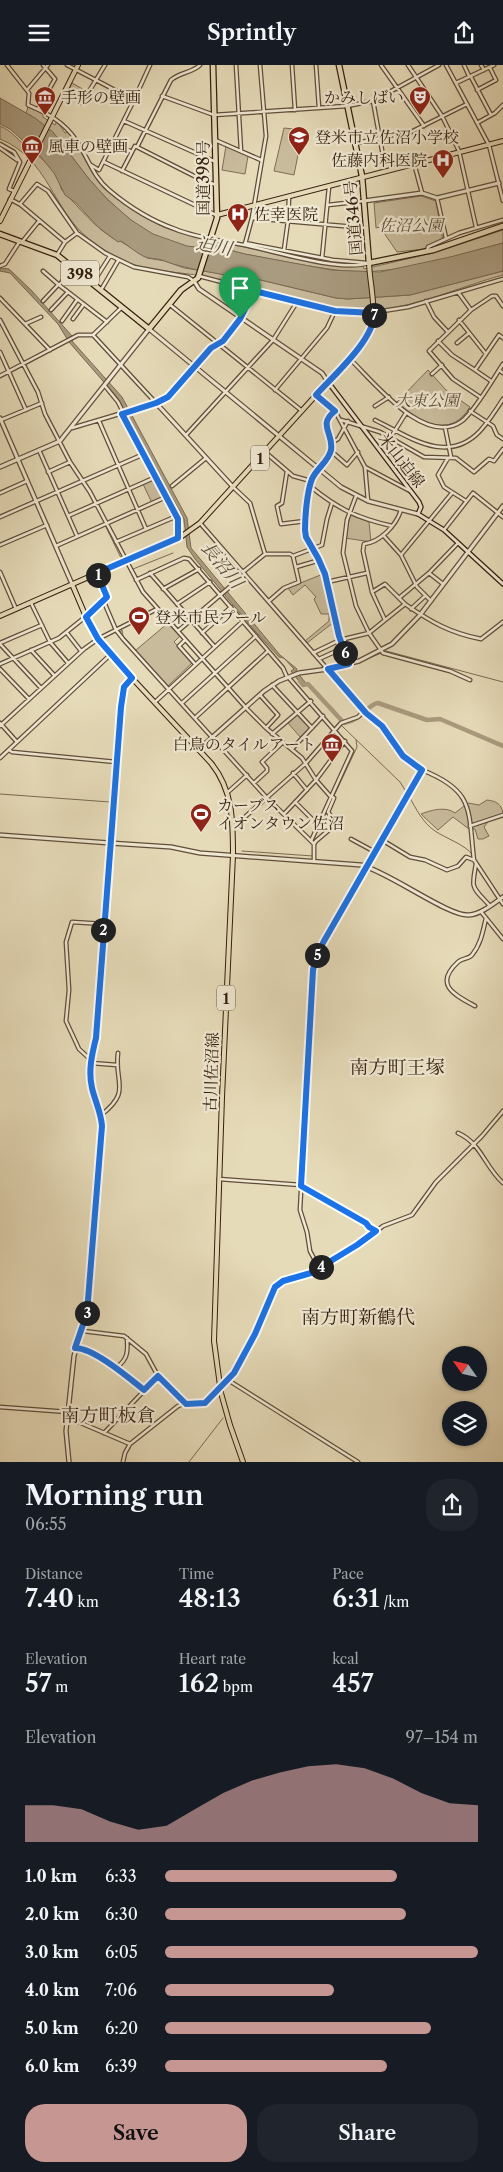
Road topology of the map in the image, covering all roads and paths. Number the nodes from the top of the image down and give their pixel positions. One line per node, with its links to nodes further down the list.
1 (7, 65): 30 (street)
2 (43, 65): 21 (street)
3 (67, 65): 23 (street)
4 (78, 65): 23 (main road)
5 (105, 65): 27 (street)
6 (150, 65): 33 (street)
7 (200, 65): 32 (street)
8 (213, 65): 45 (highway, 国道398号)
9 (236, 65): 43 (street)
10 (260, 65): 42 (street)
11 (292, 65): 41 (street)
12 (316, 65): 39 (street)
13 (339, 65): 38 (highway, 国道346号)
14 (381, 65): 29 (street)
15 (408, 65): 25 (street)
16 (439, 65): 25 (street)
17 (446, 65): 28 (street)
18 (464, 65): 26 (street)
19 (481, 65): 24 (street)
20 (494, 65): 22 (street)
21 (47, 66): 30 (street); 40 (street)
22 (490, 68): 24 (street); 31 (street)
23 (75, 70): 27 (street); 44 (main road)
24 (484, 70): 26 (street)
25 (416, 77): 29 (street); 47 (street)
26 (470, 77): 28 (street); 31 (street)
27 (97, 81): 33 (street); 35 (street)
28 (456, 83): 36 (street)
29 (397, 88): 34 (street); 50 (street)
30 (27, 90): 40 (street)
31 (477, 90): 46 (street)
32 (162, 96): 45 (street); 51 (street)
33 (134, 100): 48 (street)
34 (373, 101): 38 (street); 52 (street)
35 (82, 103)
36 (467, 103): 47 (street); 49 (street)
37 (503, 105): 46 (street)
38 (347, 106): 39 (street); 56 (highway, 国道346号)
39 (319, 108): 41 (street)
40 (38, 109): 44 (street)
41 (295, 110): 42 (street)
42 (264, 112): 43 (street); 63 (street)
43 (239, 113): 45 (street); 60 (street)
44 (51, 115): 67 (street); 76 (main road)
45 (214, 115): 53 (highway, 国道398号)
46 (491, 115): 49 (street)
47 (442, 116): 50 (street); 61 (street)
48 (124, 121): 51 (street); 55 (street)
49 (477, 123): 57 (street)
50 (424, 126): 52 (street)
51 (145, 129): 59 (street); 66 (street)
52 (380, 139): 56 (street); 64 (street)
53 (215, 140): 60 (street); 66 (highway, 国道398号)
54 (503, 141): 57 (main road)
55 (114, 143): 62 (street); 65 (street)
56 (354, 143): 71 (highway, 国道346号)
57 (489, 145): 61 (main road); 73 (street)
58 (0, 146): 76 (street)
59 (137, 147): 62 (street); 74 (street)
60 (242, 151): 63 (street)
61 (459, 151): 68 (main road); 77 (street)
62 (132, 152): 70 (street)
63 (261, 160): 86 (street)
64 (384, 161)
65 (104, 162): 69 (street); 70 (street)
66 (216, 162): 74 (highway, 国道398号)
67 (88, 163): 69 (street); 72 (street)
68 (414, 163): 71 (main road); 78 (street)
69 (99, 171): 72 (street)
70 (122, 171): 88 (street)
71 (362, 176): 75 (main road); 82 (highway, 国道346号)
72 (100, 181): 101 (street)
73 (499, 183): 77 (street); 83 (street)
74 (216, 185): 88 (highway, 国道398号)
75 (329, 185): 79 (main road); 85 (street)
76 (14, 191): 81 (main road)
77 (468, 191): 80 (street); 96 (street)
78 (422, 193): 80 (street); 82 (street)
79 (289, 196): 86 (main road); 93 (street)
80 (437, 198): 100 (street)
81 (10, 199): 84 (street); 87 (main road)
82 (364, 201): 85 (street); 97 (highway, 国道346号)
83 (503, 201)
84 (20, 204): 92 (street); 98 (street)
85 (327, 205): 94 (street)
86 (253, 206): 88 (main road); 89 (street)
87 (1, 215): 91 (main road)
88 (217, 215): 101 (highway, 国道398号)
89 (252, 218): 93 (street); 104 (street)
90 (503, 220): 96 (street)
91 (0, 221)
92 (39, 221): 102 (street); 103 (street)
93 (288, 221): 94 (street); 105 (street)
94 (326, 224): 97 (street); 109 (street)
95 (503, 226): 106 (highway, 国道346号)
96 (476, 227): 100 (street)
97 (366, 228): 111 (highway, 国道346号)
98 (77, 233): 103 (street); 108 (street)
99 (0, 234): 102 (highway, 398)
100 (446, 238): 106 (street)
101 (211, 239): 104 (street); 115 (highway, 国道398号)
102 (21, 242): 107 (highway, 398); 112 (street)
103 (65, 242): 107 (street)
104 (245, 244): 105 (street); 111 (street)
105 (284, 250): 109 (street)
106 (427, 251): 111 (highway, 国道346号)
107 (57, 255): 113 (highway, 398)
108 (110, 256): 110 (street); 118 (street)
109 (322, 259): 111 (street)
110 (118, 261): 117 (street); 120 (street)
111 (369, 264): 136 (main road, 1)
112 (0, 267)
113 (74, 268): 118 (highway, 398); 119 (street)
114 (43, 271): 119 (street)
115 (198, 276): 117 (highway, 国道398号); 121 (street)
116 (503, 279): 123 (street)
117 (193, 280): 130 (highway, 国道398号); 138 (street, 米山迫線)
118 (92, 283): 120 (highway, 398)
119 (59, 285): 122 (street); 126 (street)
120 (101, 290): 132 (highway, 398)
121 (254, 291): 128 (street); 138 (street)
122 (68, 292): 125 (street); 133 (street)
123 (458, 292): 127 (street); 134 (street)
124 (0, 298): 144 (street)
125 (77, 299): 129 (street); 142 (street)
126 (43, 301)
127 (426, 301): 136 (street); 146 (street)
128 (297, 302): 135 (street); 150 (street)
129 (84, 304): 139 (street); 143 (street)
130 (169, 304): 145 (highway, 国道398号); 152 (street)
131 (503, 305): 134 (street)
132 (122, 307): 143 (street); 145 (highway, 398)
133 (51, 310)
134 (471, 310): 141 (street)
135 (335, 311): 136 (street); 158 (street)
136 (373, 312): 157 (main road, 1)
137 (40, 317): 144 (street)
138 (240, 318): 150 (street, 米山迫線); 152 (street)
139 (72, 319)
140 (0, 320): 159 (street)
141 (458, 320): 146 (street); 147 (street)
142 (62, 321)
143 (107, 322): 148 (street)
144 (26, 324): 154 (street)
145 (149, 329): 162 (street); 163 (street)
146 (447, 331): 151 (street)
147 (469, 333): 153 (street); 156 (street)
148 (93, 335): 154 (street); 162 (street)
149 (503, 338): 156 (street)
150 (273, 340): 158 (street, 米山迫線); 164 (street)
151 (438, 341): 161 (street); 165 (street)
152 (218, 343): 163 (street); 164 (street)
153 (457, 343)
154 (50, 350): 159 (street)
155 (0, 352): 167 (street)
156 (486, 354): 165 (street)
157 (349, 358): 172 (main road, 1); 177 (street)
158 (301, 359): 172 (street, 米山迫線); 174 (street)
159 (23, 364): 167 (street); 180 (street)
160 (503, 364): 166 (street)
161 (442, 365): 169 (street); 178 (street)
162 (122, 366): 173 (street); 181 (street)
163 (194, 367): 175 (street); 181 (street)
164 (248, 367): 174 (street); 175 (street)
165 (475, 370): 171 (street)
166 (499, 370): 168 (street); 171 (street)
167 (9, 372): 170 (street); 183 (street)
168 (503, 373)
169 (432, 374)
170 (0, 376)
171 (491, 381): 178 (street)
172 (328, 382): 176 (main road, 1); 195 (street, 米山迫線)
173 (105, 386): 188 (street); 197 (street)
174 (275, 389): 184 (street)
175 (225, 393): 200 (street); 201 (street)
176 (316, 395): 184 (main road, 1); 185 (street)
177 (389, 397): 182 (street); 187 (street)
178 (480, 397): 186 (street)
179 (503, 399): 194 (street)
180 (42, 403): 183 (street); 204 (street)
181 (156, 403): 188 (street); 200 (street)
182 (375, 405)
183 (26, 410): 189 (street)
184 (302, 411): 201 (main road, 1)
185 (335, 411): 190 (street); 205 (street)
186 (470, 411): 194 (street); 196 (street)
187 (406, 413): 196 (street); 199 (street)
188 (124, 414): 192 (street); 212 (street)
189 (0, 419): 215 (street)
190 (340, 419): 193 (street); 198 (street)
191 (375, 420): 199 (street)
192 (99, 421): 197 (street); 217 (street)
193 (348, 421): 195 (street); 198 (street)
194 (487, 422): 203 (street); 206 (street)
195 (359, 424): 202 (street); 232 (street, 米山迫線)
196 (445, 427): 206 (street)
197 (72, 428): 204 (street)
198 (345, 428): 205 (street); 211 (street)
199 (396, 430): 202 (street); 206 (street)
200 (186, 435): 213 (street)
201 (279, 437): 210 (main road, 1); 220 (street)
202 (391, 437): 214 (street)
203 (503, 439)
204 (60, 441): 208 (street); 216 (street)
205 (331, 443): 209 (street)
206 (449, 447): 214 (street)
207 (503, 449): 214 (street)
208 (39, 451): 215 (street); 222 (street)
209 (331, 451): 211 (street); 220 (street)
210 (265, 452): 221 (street); 229 (main road, 1)
211 (358, 452): 219 (street)
212 (144, 454): 217 (street); 223 (street)
213 (206, 458): 227 (street); 229 (street)
214 (450, 458): 234 (street)
215 (18, 460): 218 (street); 224 (street)
216 (70, 462): 222 (street); 225 (street)
217 (118, 465): 225 (street); 230 (street)
218 (0, 467)
219 (365, 467): 232 (street); 238 (street)
220 (319, 469): 226 (street); 236 (street)
221 (287, 471): 226 (street); 253 (street)
222 (48, 472): 231 (street)
223 (156, 477): 230 (street); 235 (street)
224 (27, 481): 233 (street); 237 (street)
225 (82, 481): 231 (street); 240 (street)
226 (311, 481): 228 (street)
227 (172, 486)
228 (310, 486): 241 (street); 253 (street)
229 (233, 487): 254 (main road, 1); 269 (street)
230 (129, 489): 240 (street); 244 (street)
231 (57, 492): 237 (street); 248 (street)
232 (411, 492): 247 (street, 米山迫線)
233 (0, 493)
234 (452, 493): 239 (street); 252 (street)
235 (166, 497): 244 (street); 250 (street)
236 (356, 497): 238 (street); 245 (street)
237 (36, 501): 249 (street); 256 (street)
238 (368, 501): 243 (street)
239 (466, 501): 246 (street); 259 (street)
240 (96, 503): 248 (street); 255 (street)
241 (332, 503): 245 (street); 267 (street)
242 (503, 506): 246 (street)
243 (402, 509): 247 (street); 257 (street)
244 (138, 510): 255 (street); 258 (street)
245 (349, 513): 257 (street); 282 (street)
246 (498, 513): 251 (street); 268 (street)
247 (418, 514): 252 (street, 米山迫線)
248 (68, 516): 261 (street)
249 (0, 517)
250 (177, 517): 258 (street); 262 (street)
251 (503, 517)
252 (430, 519): 259 (street, 米山迫線); 271 (street)
253 (305, 521): 267 (street)
254 (200, 523): 262 (main road, 1); 279 (street)
255 (107, 524): 261 (street); 263 (street)
256 (47, 525): 265 (street); 266 (street)
257 (392, 526): 260 (street)
258 (146, 529): 263 (street)
259 (444, 530): 264 (street, 米山迫線)
260 (383, 535): 271 (street); 280 (street)
261 (77, 536): 266 (street)
262 (180, 537): 273 (main road, 1)
263 (116, 542): 273 (street)
264 (458, 543): 268 (street, 米山迫線); 281 (street)
265 (0, 545)
266 (56, 546): 286 (street)
267 (313, 549): 270 (street); 272 (street)
268 (468, 553): 288 (street); 289 (street, 米山迫線)
269 (266, 554): 270 (street); 279 (street)
270 (293, 555): 274 (street)
271 (400, 555): 287 (street)
272 (320, 560): 274 (street); 285 (street)
273 (126, 561): 277 (main road, 1); 283 (street)
274 (296, 567): 295 (street)
275 (199, 569): 278 (street); 284 (street); 290 (street)
276 (0, 572): 302 (street)
277 (97, 573): 286 (main road, 1); 297 (street)
278 (150, 573): 283 (street); 290 (street)
279 (244, 573): 292 (street); 295 (street)
280 (367, 573): 282 (street); 291 (street)
281 (429, 573): 287 (street); 288 (street)
282 (348, 577): 285 (street); 317 (street)
283 (136, 580): 303 (street)
284 (210, 582): 292 (street); 299 (street)
285 (327, 582): 321 (street)
286 (72, 584): 298 (main road, 1); 307 (main road, 古川佐沼線 / 1)
287 (416, 584): 293 (street); 294 (street)
288 (443, 584): 296 (street)
289 (503, 584)
290 (163, 589): 299 (street)
291 (372, 592): 294 (street); 309 (street)
292 (221, 594): 301 (street); 308 (street)
293 (425, 596): 296 (street); 304 (street)
294 (399, 598): 300 (street)
295 (269, 601): 330 (street)
296 (431, 601): 305 (street)
297 (104, 602): 307 (street); 313 (street)
298 (31, 603): 302 (main road, 1); 312 (street)
299 (177, 604): 308 (street)
300 (405, 604): 304 (street); 309 (street)
301 (230, 607): 310 (street); 316 (street)
302 (16, 609): 306 (main road, 1)
303 (157, 609): 313 (street); 314 (street)
304 (411, 609): 305 (street)
305 (420, 615): 311 (street); 326 (street)
306 (0, 616)
307 (86, 617): 315 (street); 319 (main road, 古川佐沼線 / 1)
308 (190, 619): 314 (street); 316 (street)
309 (385, 620): 317 (street)
310 (242, 621): 318 (street); 324 (street)
311 (503, 622)
312 (42, 625): 322 (street); 323 (street)
313 (116, 630): 319 (street); 348 (street)
314 (178, 631): 320 (street)
315 (67, 633): 322 (street); 328 (street)
316 (202, 633): 324 (street)
317 (369, 633): 321 (street); 326 (street)
318 (256, 637): 329 (street); 341 (street)
319 (98, 639): 328 (street); 331 (main road, 古川佐沼線 / 1)
320 (185, 640): 332 (street); 336 (street)
321 (340, 641): 325 (street); 330 (street)
322 (50, 642): 327 (street); 335 (street)
323 (0, 644): 333 (street)
324 (214, 646): 332 (street)
325 (343, 648): 334 (street); 337 (street)
326 (381, 650): 337 (street); 345 (street)
327 (31, 651): 333 (street); 342 (street)
328 (81, 651): 335 (street)
329 (268, 651): 343 (street); 349 (street)
330 (313, 653): 334 (street)
331 (110, 655): 344 (main road, 古川佐沼線 / 1); 367 (street)
332 (202, 658): 336 (street); 341 (street)
333 (13, 659): 338 (street); 347 (street)
334 (319, 659): 340 (street)
335 (68, 663): 342 (street)
336 (195, 664): 348 (street)
337 (349, 664): 340 (street)
338 (0, 665)
339 (0, 669): 351 (street)
340 (328, 669): 343 (street); 356 (street)
341 (215, 673): 349 (street); 354 (street)
342 (54, 675): 347 (street)
343 (288, 676): 346 (street); 352 (street)
344 (132, 678): 353 (main road, 古川佐沼線 / 1); 373 (street)
345 (470, 680)
346 (272, 685): 350 (street); 357 (street)
347 (41, 688): 351 (street)
348 (169, 688): 353 (street); 354 (street)
349 (228, 688): 355 (street); 359 (street)
350 (260, 695): 355 (street); 361 (street)
351 (29, 699): 360 (street)
352 (311, 701): 357 (street); 358 (street)
353 (155, 702): 370 (main road, 古川佐沼線 / 1)
354 (182, 703): 359 (street)
355 (246, 708): 361 (street); 365 (street)
356 (365, 712): 363 (street); 376 (street)
357 (298, 713): 362 (street); 364 (street)
358 (323, 716): 362 (street); 363 (street)
359 (196, 717): 365 (street)
360 (1, 724): 367 (street)
361 (266, 728): 364 (street)
362 (312, 728): 371 (street)
363 (335, 730): 366 (street); 374 (street)
364 (272, 734): 368 (street)
365 (213, 737): 370 (street); 378 (street)
366 (345, 741): 379 (street); 383 (street)
367 (17, 742): 369 (street)
368 (282, 743): 371 (street); 380 (street)
369 (9, 749): 372 (street); 373 (street)
370 (199, 749): 375 (main road, 古川佐沼線 / 1)
371 (292, 750): 374 (street)
372 (0, 758)
373 (116, 762): 395 (street)
374 (306, 763): 377 (street); 379 (street)
375 (216, 769): 382 (main road, 古川佐沼線 / 1); 386 (street)
376 (422, 770): 390 (street); 394 (street)
377 (293, 773): 381 (street); 384 (street)
378 (248, 775): 380 (street); 382 (street)
379 (316, 780): 381 (street); 383 (street)
380 (254, 783): 384 (street)
381 (307, 790): 385 (street)
382 (228, 792): 386 (main road, 古川佐沼線 / 1)
383 (332, 797): 389 (street); 396 (street)
384 (267, 798): 387 (street); 391 (street)
385 (295, 802): 387 (street); 389 (street)
386 (232, 813): 391 (main road, 古川佐沼線 / 1)
387 (284, 814): 396 (street)
388 (503, 815): 390 (street)
389 (318, 825): 396 (street)
390 (470, 825): 400 (street)
391 (233, 826): 398 (main road, 古川佐沼線 / 1)
392 (0, 835): 395 (street)
393 (352, 839): 397 (street)
394 (382, 840): 397 (street); 400 (street)
395 (110, 843): 398 (street); 407 (street)
396 (313, 843): 399 (street)
397 (375, 852): 401 (street)
398 (233, 855): 399 (street); 417 (main road, 古川佐沼線 / 1)
399 (314, 860): 401 (street)
400 (475, 862): 402 (street); 404 (street)
401 (367, 866): 404 (street); 419 (street)
402 (501, 898): 403 (street); 404 (street)
403 (503, 904)
404 (490, 906)
405 (482, 913): 406 (street)
406 (486, 918): 408 (street); 409 (street)
407 (104, 924): 411 (street); 411 (street)
408 (503, 939)
409 (475, 1006)
410 (118, 1053): 412 (street)
411 (91, 1061): 412 (street); 414 (street)
412 (117, 1065): 414 (street)
413 (503, 1111): 416 (street)
414 (101, 1115): 422 (street)
415 (458, 1133): 416 (street)
416 (474, 1143): 418 (street); 420 (street)
417 (219, 1179): 419 (street); 428 (main road, 古川佐沼線 / 1)
418 (503, 1183)
419 (301, 1185): 420 (street); 421 (street)
420 (376, 1231): 421 (street)
421 (319, 1268): 427 (street)
422 (83, 1331): 423 (street); 424 (street)
423 (127, 1338): 425 (street); 426 (street)
424 (75, 1348): 425 (street); 432 (street)
425 (117, 1367): 429 (street)
426 (158, 1376): 429 (street); 430 (street)
427 (228, 1380): 428 (street); 439 (street)
428 (220, 1388): 430 (street); 438 (main road, 古川佐沼線 / 1)
429 (144, 1390): 434 (street)
430 (186, 1404): 435 (street)
431 (0, 1407): 432 (street)
432 (68, 1412): 433 (street)
433 (67, 1417): 434 (street); 436 (street)
434 (104, 1433): 435 (street)
435 (130, 1444): 437 (street)
436 (70, 1462)
437 (123, 1462)
438 (243, 1462)
439 (358, 1462)

